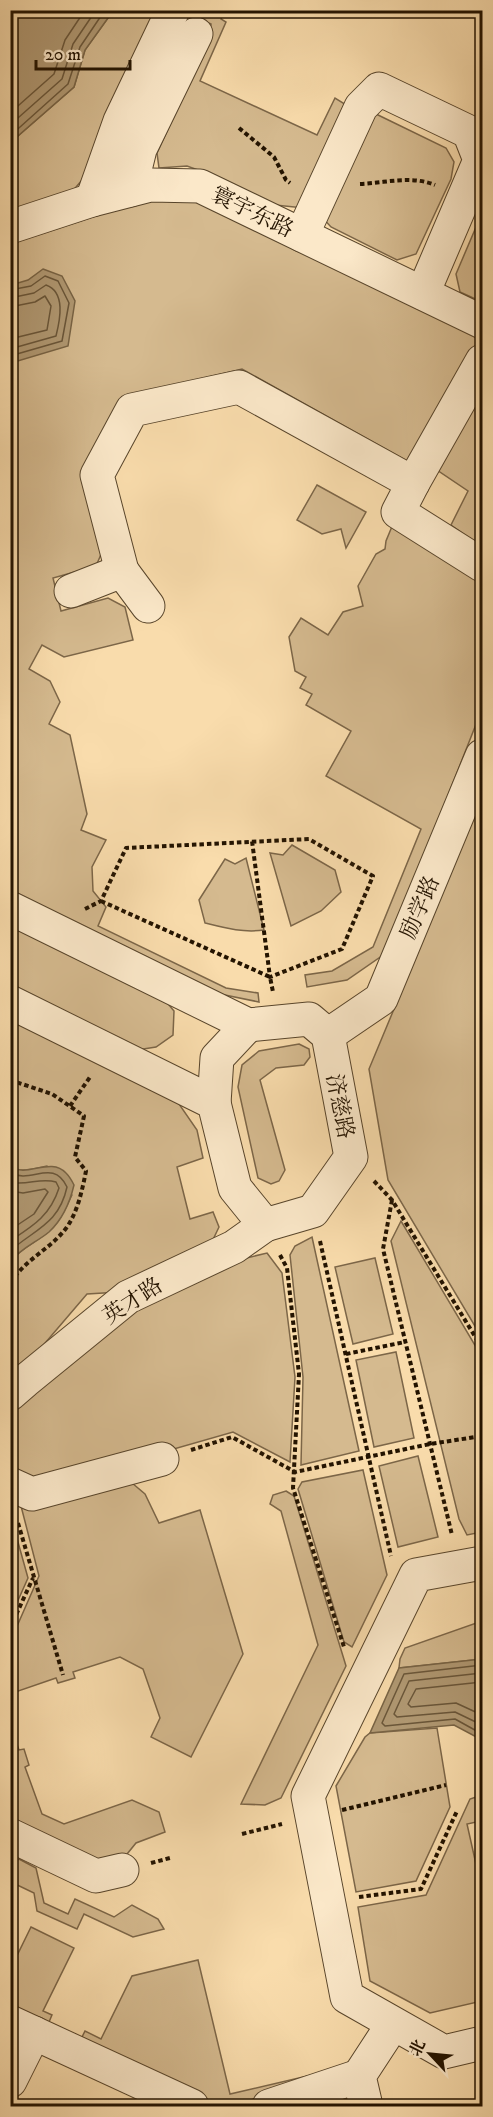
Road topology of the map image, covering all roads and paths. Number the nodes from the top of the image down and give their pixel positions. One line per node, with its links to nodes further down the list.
1 (173, 10): 7 (street)
2 (196, 34): 5 (street)
3 (238, 128): 8 (path)
4 (330, 175): 6 (path); 6 (street); 8 (street)
5 (130, 190): 7 (street, 寰宇东路); 10 (street, 寰宇东路)
6 (464, 198): 11 (street)
7 (92, 200): 9 (street, 寰宇东路)
8 (317, 204): 10 (street)
9 (10, 227)
10 (302, 235): 11 (street, 寰宇东路)
11 (423, 293): 12 (street, 寰宇东路)
12 (483, 322)
13 (483, 361): 14 (street)
14 (413, 483): 15 (street); 16 (street)
15 (483, 565)
16 (122, 571): 17 (street); 18 (street)
17 (71, 591)
18 (148, 606)
19 (480, 770): 25 (street, 励学路)
20 (252, 841): 22 (path); 22 (path); 22 (path)
21 (10, 908): 24 (street)
22 (270, 977): 24 (path)
23 (10, 1002): 27 (street)
24 (264, 1024): 25 (street); 27 (street)
25 (328, 1035): 28 (street, 济慈路)
26 (10, 1080): 32 (path)
27 (214, 1102): 31 (street)
28 (351, 1157): 29 (path); 30 (street, 济慈路)
29 (392, 1200): 33 (path); 34 (path)
30 (313, 1211): 31 (street); 35 (path)
31 (265, 1225): 36 (street, 英才路); 41 (path)
32 (10, 1284)
33 (405, 1342): 35 (path); 38 (path)
34 (483, 1348)
35 (346, 1354): 39 (path)
36 (10, 1394)
37 (483, 1436): 38 (path)
38 (430, 1444): 39 (path); 43 (path)
39 (369, 1457): 41 (path); 44 (path)
40 (162, 1459): 41 (path); 42 (street)
41 (295, 1472): 48 (path)
42 (15, 1486): 45 (path)
43 (471, 1565): 44 (street)
44 (416, 1575): 48 (street)
45 (33, 1577): 46 (path); 47 (path)
46 (10, 1628)
47 (63, 1675)
48 (366, 1677): 51 (street)
49 (446, 1785): 51 (path)
50 (457, 1811): 55 (path)
51 (312, 1817): 52 (path); 55 (street)
52 (242, 1833)
53 (10, 1835): 54 (street)
54 (122, 1870)
55 (329, 1902): 56 (street)
56 (393, 2024): 58 (street); 60 (street)
57 (22, 2028): 59 (street); 61 (street)
58 (483, 2043)
59 (10, 2081)
60 (362, 2091): 62 (street)
61 (192, 2106)
62 (269, 2106)

